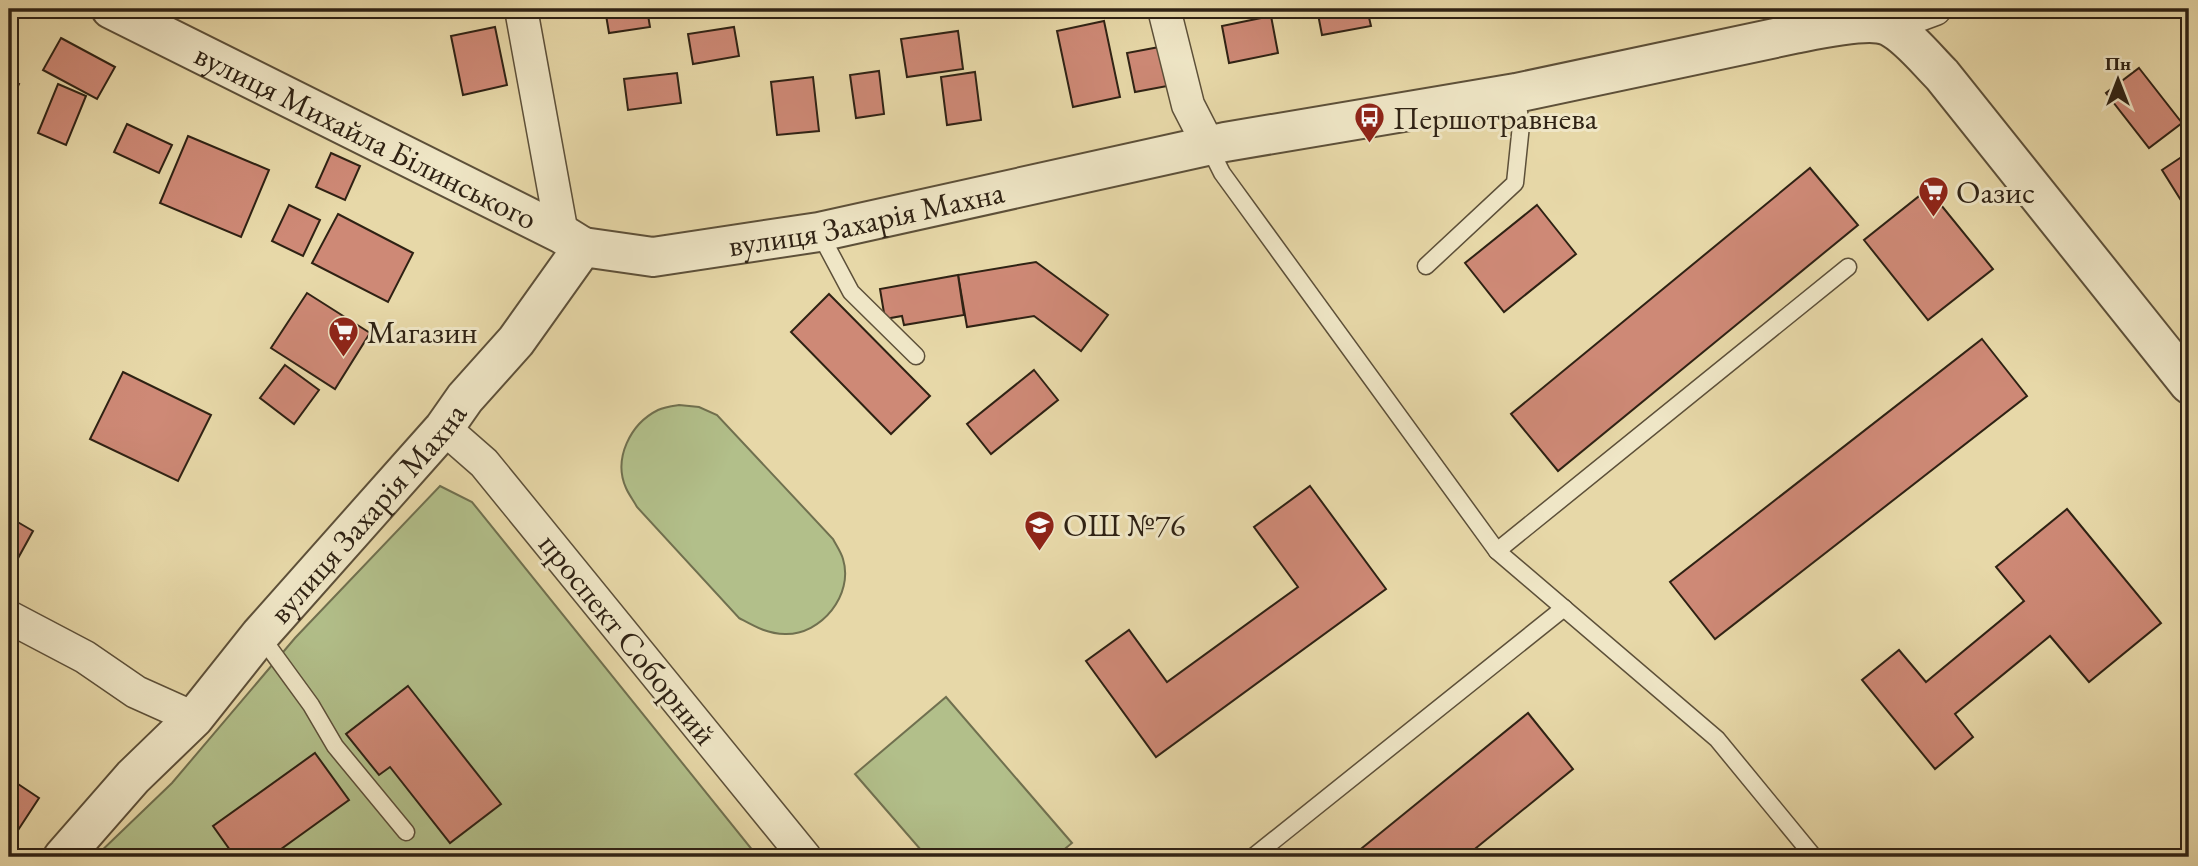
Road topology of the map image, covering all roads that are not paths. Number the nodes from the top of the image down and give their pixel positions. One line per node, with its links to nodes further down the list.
1 (111, 9): 10 (street, вулиця Михайла Білинського)
2 (521, 9): 10 (street)
3 (1164, 9): 8 (street)
4 (1935, 9): 6 (street, вулиця Захарія Махна)
5 (1791, 21): 6 (street, вулиця Захарія Махна); 7 (street, вулиця Захарія Махна)
6 (1889, 26): 14 (street)
7 (1516, 93): 8 (street, вулиця Захарія Махна); 11 (lane)
8 (1209, 146): 9 (street, вулиця Захарія Махна); 16 (lane)
9 (819, 232): 10 (street, вулиця Захарія Махна); 13 (lane)
10 (572, 241): 15 (street, вулиця Захарія Махна)
11 (1426, 266)
12 (1848, 267): 16 (lane)
13 (916, 356)
14 (2189, 384)
15 (444, 428): 19 (street, вулиця Захарія Махна); 23 (street, проспект Соборний)
16 (1497, 551): 17 (lane)
17 (1564, 608): 24 (lane); 25 (lane)
18 (9, 617): 20 (street)
19 (260, 635): 20 (street, вулиця Захарія Махна); 21 (lane)
20 (194, 719): 22 (street, вулиця Захарія Махна)
21 (405, 832)
22 (63, 857)
23 (805, 857)
24 (1252, 857)
25 (1814, 857)

